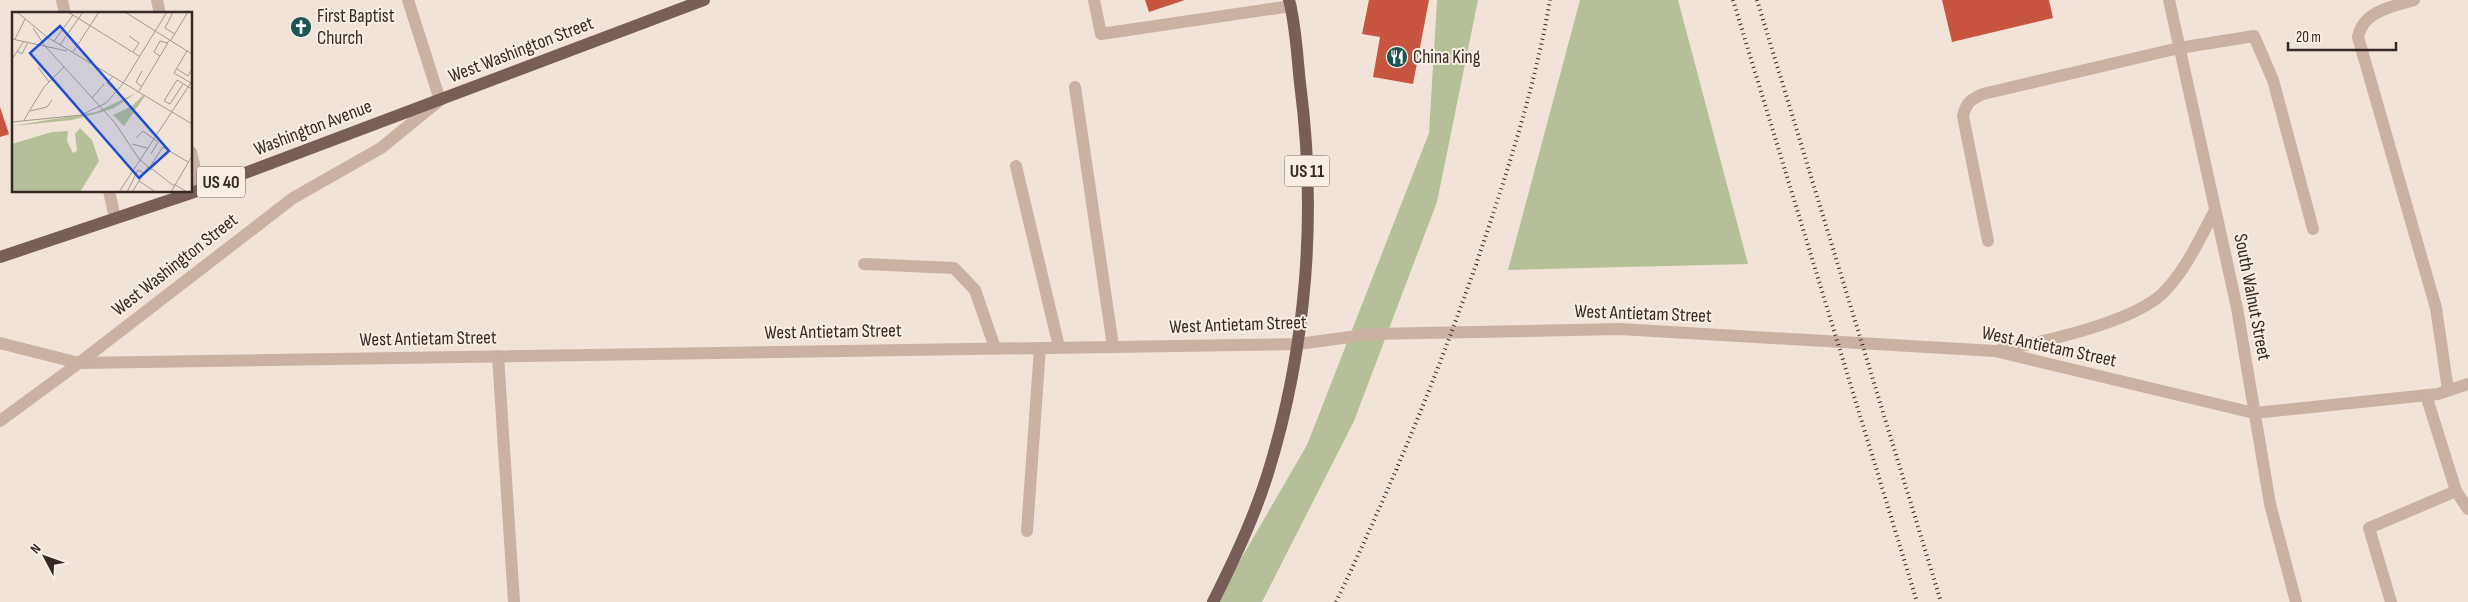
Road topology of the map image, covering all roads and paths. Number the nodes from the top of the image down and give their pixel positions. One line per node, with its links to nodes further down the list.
1 (408, 0): 9 (street)
2 (704, 0): 9 (main road, West Washington Street / US 40)
3 (1094, 0): 6 (street)
4 (2169, 0): 7 (street, South Walnut Street)
5 (2414, 0): 30 (street)
6 (1290, 3): 21 (main road, US 11)
7 (2179, 48): 14 (street, South Walnut Street); 16 (street); 17 (street)
8 (1075, 87): 22 (street)
9 (440, 100): 12 (main road, Washington Avenue / US 40); 28 (street, West Washington Street)
10 (192, 156): 12 (street)
11 (1016, 166): 23 (street)
12 (200, 190): 15 (main road, Washington Avenue / US 40)
13 (109, 192): 15 (street)
14 (2215, 210): 26 (street); 32 (street, South Walnut Street)
15 (115, 218): 18 (main road, Washington Avenue / US 40)
16 (2313, 228)
17 (1988, 241)
18 (0, 256)
19 (864, 264): 24 (street)
20 (0, 343): 28 (street, West Antietam Street)
21 (1298, 344): 22 (street, West Antietam Street); 26 (street, West Antietam Street); 38 (main road, US 11)
22 (1113, 346): 23 (street, West Antietam Street)
23 (1059, 347): 25 (street, West Antietam Street)
24 (995, 348): 25 (street, West Antietam Street); 27 (street, West Antietam Street)
25 (1040, 348): 36 (street)
26 (1995, 350): 32 (street, West Antietam Street)
27 (498, 356): 28 (street, West Antietam Street); 37 (street)
28 (80, 363): 33 (street, West Washington Street)
29 (2468, 384): 30 (street, West Antietam Street)
30 (2448, 390): 31 (street, West Antietam Street)
31 (2426, 395): 32 (street, West Antietam Street); 34 (street)
32 (2254, 413): 39 (street, South Walnut Street)
33 (0, 421)
34 (2456, 491): 35 (street); 40 (street)
35 (2468, 509)
36 (1028, 531)
37 (514, 602)
38 (1213, 602)
39 (2296, 602)
40 (2391, 602)

